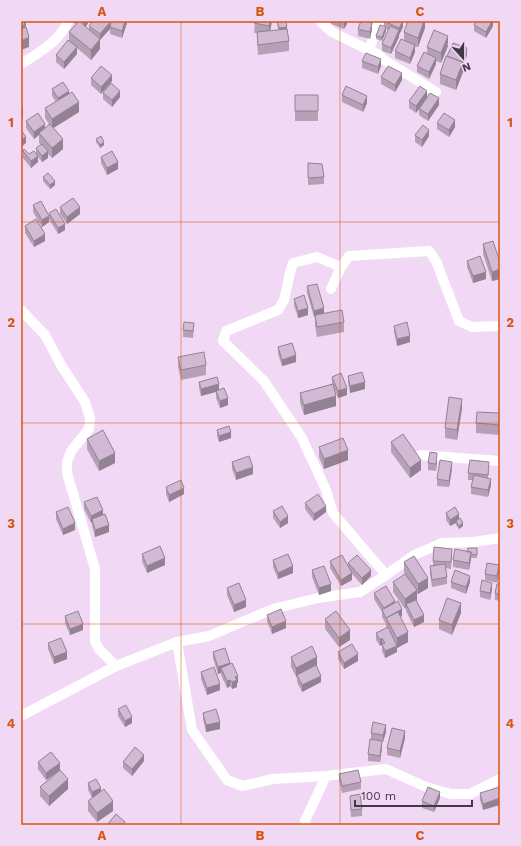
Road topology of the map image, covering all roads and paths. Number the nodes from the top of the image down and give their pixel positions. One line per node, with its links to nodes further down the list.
1 (68, 21): 5 (street)
2 (320, 21): 4 (street)
3 (379, 21): 4 (street)
4 (369, 50): 6 (street)
5 (21, 64)
6 (436, 92)
7 (341, 267): 8 (street); 10 (street); 14 (street)
8 (331, 289)
9 (21, 310): 16 (street)
10 (500, 326)
11 (420, 455): 12 (street)
12 (500, 461)
13 (500, 538): 14 (street)
14 (386, 575): 15 (street)
15 (177, 642): 16 (street); 18 (street)
16 (116, 666): 17 (street)
17 (21, 716)
18 (326, 776): 19 (street); 20 (street)
19 (500, 779)
20 (306, 825)

